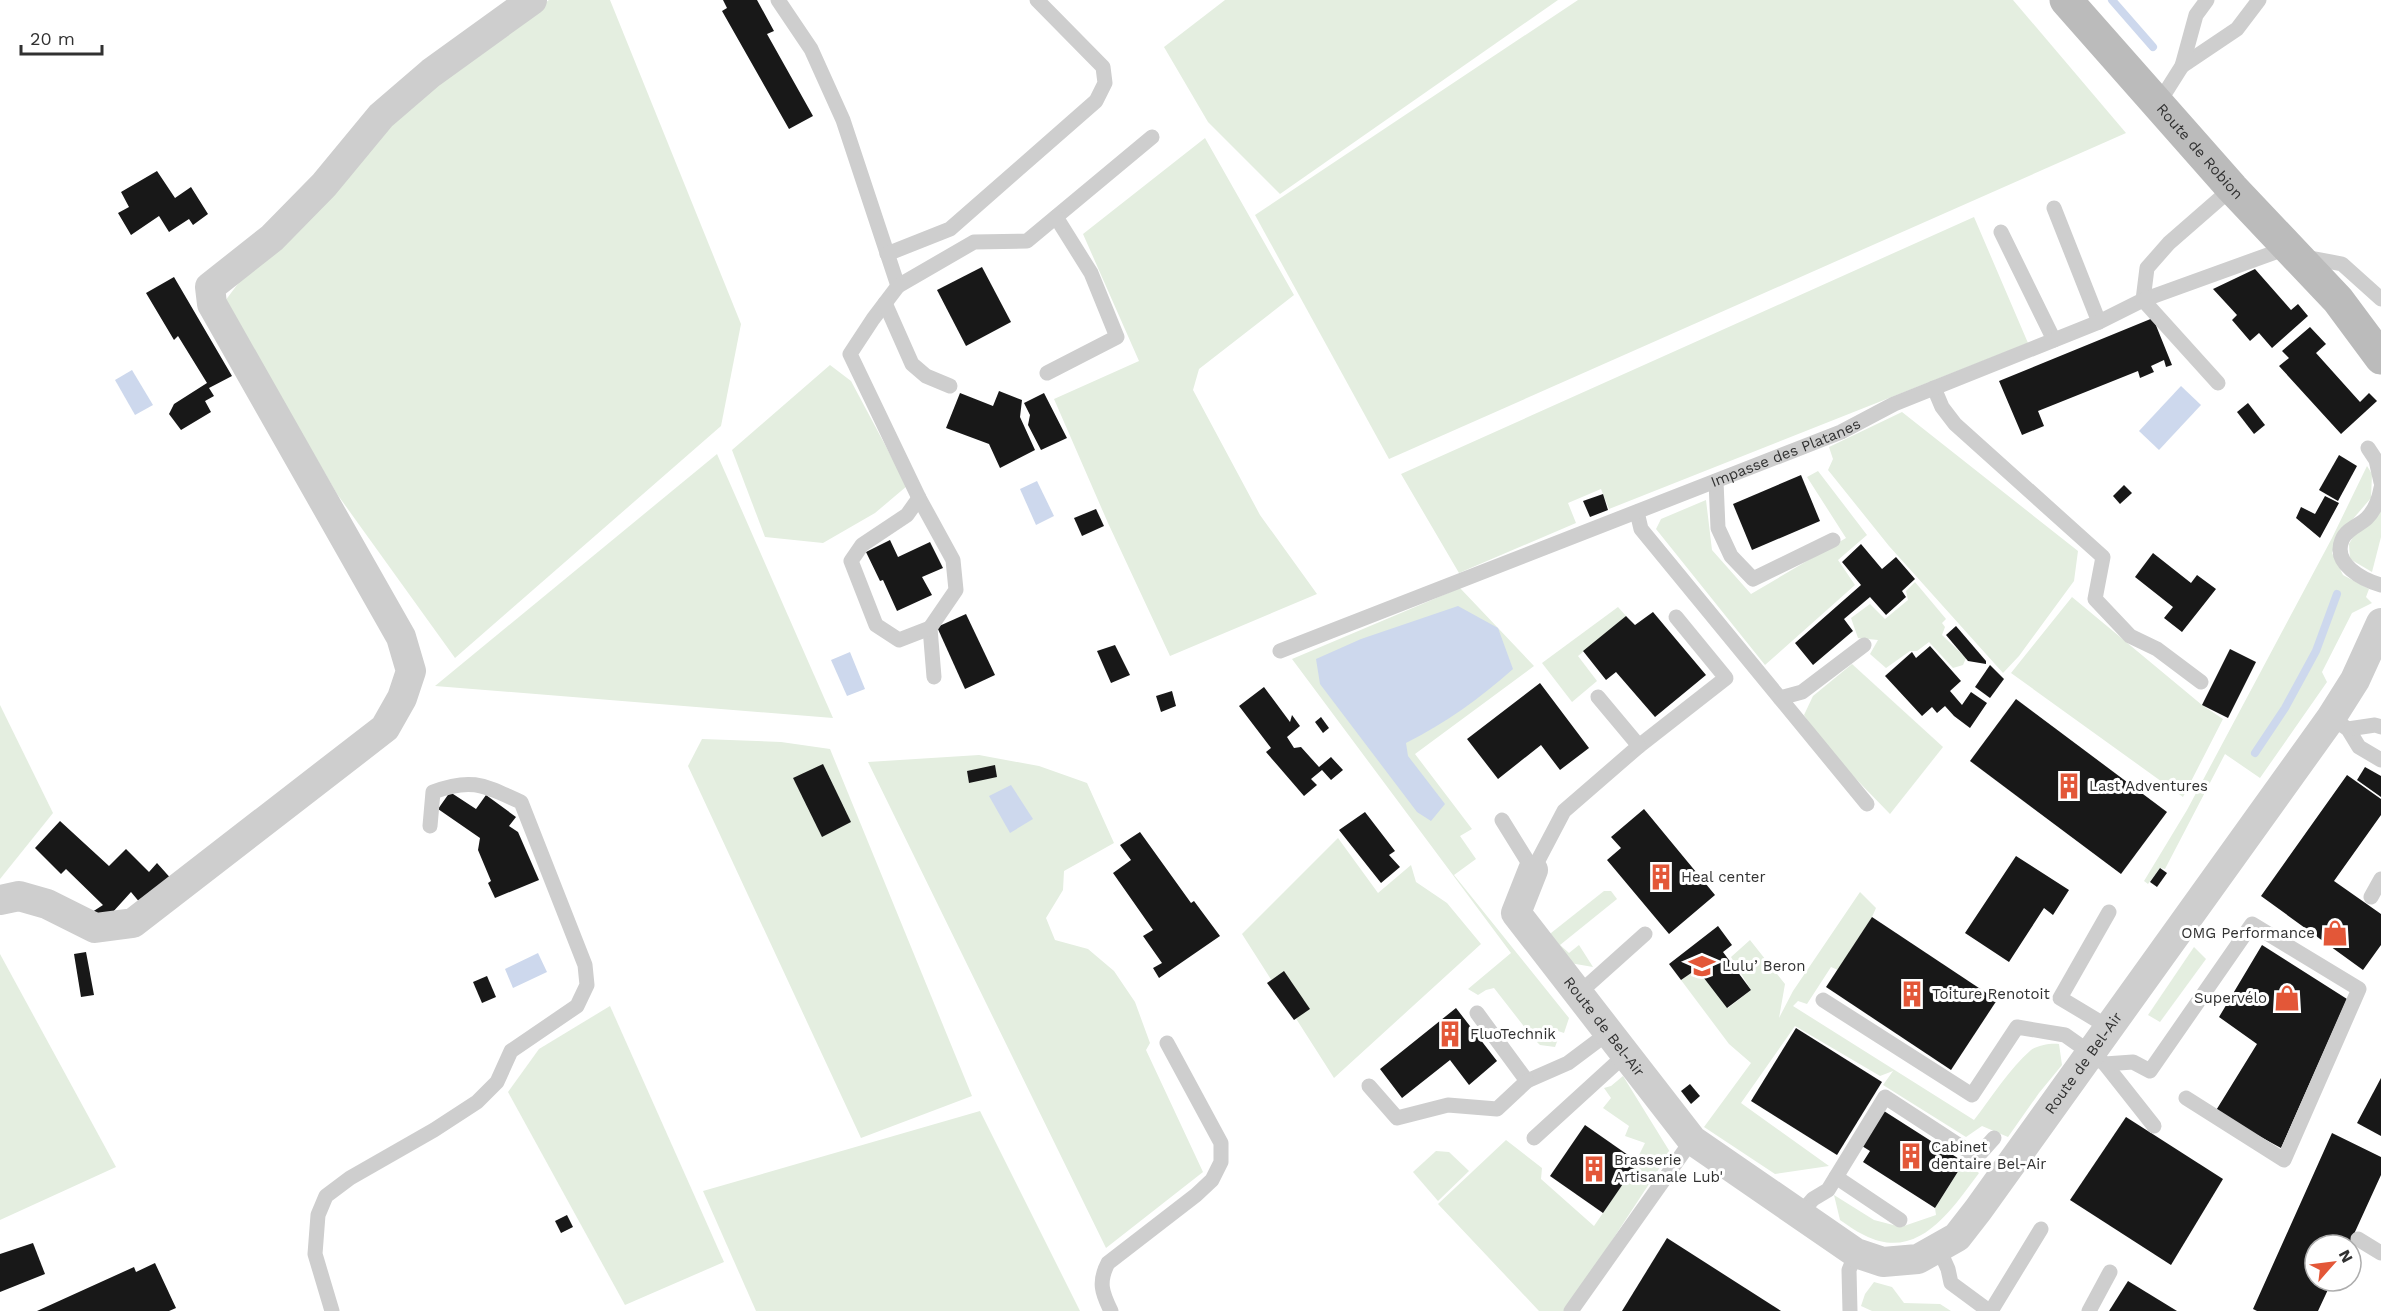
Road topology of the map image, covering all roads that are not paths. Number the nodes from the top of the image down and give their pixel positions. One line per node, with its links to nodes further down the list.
1 (532, 0): 56 (street)
2 (778, 0): 15 (lane)
3 (1037, 0): 15 (lane)
4 (2066, 0): 8 (main road, Route de Robion)
5 (2207, 0): 7 (lane)
6 (2259, 0): 7 (lane)
7 (2182, 66): 8 (lane)
8 (2158, 104): 10 (main road, Route de Robion)
9 (1152, 137): 12 (lane)
10 (2232, 188): 14 (main road, Route de Robion); 18 (lane)
11 (2054, 208): 21 (lane)
12 (1056, 217): 16 (lane); 25 (lane)
13 (2001, 232): 23 (lane)
14 (2290, 251): 17 (lane); 18 (lane, Impasse des Platanes); 19 (main road, Route de Robion)
15 (887, 254): 16 (lane)
16 (898, 286): 20 (lane)
17 (2381, 299)
18 (2143, 300): 21 (lane, Impasse des Platanes); 26 (lane)
19 (2338, 300): 22 (main road, Route de Robion); 24 (main road, Route de Robion)
20 (885, 303): 27 (lane); 33 (lane)
21 (2098, 322): 23 (lane, Impasse des Platanes)
22 (2381, 331)
23 (2054, 340): 28 (lane, Impasse des Platanes)
24 (2381, 358)
25 (1047, 373)
26 (2218, 384)
27 (950, 386)
28 (1934, 388): 30 (lane, Impasse des Platanes); 43 (lane)
29 (2368, 447): 31 (lane)
30 (1716, 481): 34 (lane, Impasse des Platanes); 35 (lane)
31 (2381, 482)
32 (2381, 488): 36 (lane)
33 (919, 498): 39 (lane); 39 (lane)
34 (1637, 512): 41 (lane, Impasse des Platanes); 45 (lane)
35 (1833, 540)
36 (2381, 585)
37 (1676, 617): 48 (lane)
38 (2381, 623): 46 (street, Route de Bel-Air)
39 (930, 628): 42 (lane)
40 (1864, 645): 45 (lane)
41 (1280, 651)
42 (934, 677)
43 (2201, 682)
44 (1598, 697): 48 (lane)
45 (1780, 698): 50 (lane)
46 (2340, 723): 47 (lane); 49 (lane); 62 (street, Route de Bel-Air)
47 (2381, 727)
48 (1639, 746): 53 (lane)
49 (2381, 760)
50 (1867, 804)
51 (1502, 820): 53 (lane)
52 (430, 826): 82 (lane)
53 (1533, 870): 59 (street, Route de Bel-Air)
54 (2381, 879): 55 (lane)
55 (2371, 897)
56 (0, 900)
57 (2109, 912): 62 (lane)
58 (1645, 934): 59 (lane)
59 (1578, 994): 64 (street, Route de Bel-Air)
60 (1823, 1000): 65 (lane)
61 (1477, 1013): 66 (lane)
62 (2110, 1028): 65 (street, Route de Bel-Air)
63 (1167, 1043): 83 (lane)
64 (1616, 1044): 66 (lane); 70 (lane); 72 (street, Route de Bel-Air)
65 (2098, 1059): 68 (lane); 69 (lane); 78 (street, Route de Bel-Air)
66 (1527, 1081): 67 (lane)
67 (1369, 1086)
68 (2186, 1098)
69 (2154, 1126)
70 (1534, 1138)
71 (1994, 1138): 73 (lane)
72 (1692, 1140): 74 (street, Route de Bel-Air); 84 (lane)
73 (1836, 1177): 74 (lane); 75 (lane)
74 (1800, 1214): 79 (street, Route de Bel-Air)
75 (1900, 1220)
76 (2041, 1229): 86 (lane)
77 (2363, 1242): 80 (lane)
78 (1939, 1249): 79 (street, Route de Bel-Air); 86 (lane)
79 (1856, 1253): 85 (lane)
80 (2381, 1253)
81 (2110, 1272): 87 (lane)
82 (332, 1311)
83 (1111, 1311)
84 (1571, 1311)
85 (1850, 1311)
86 (1990, 1311)
87 (2089, 1311)

